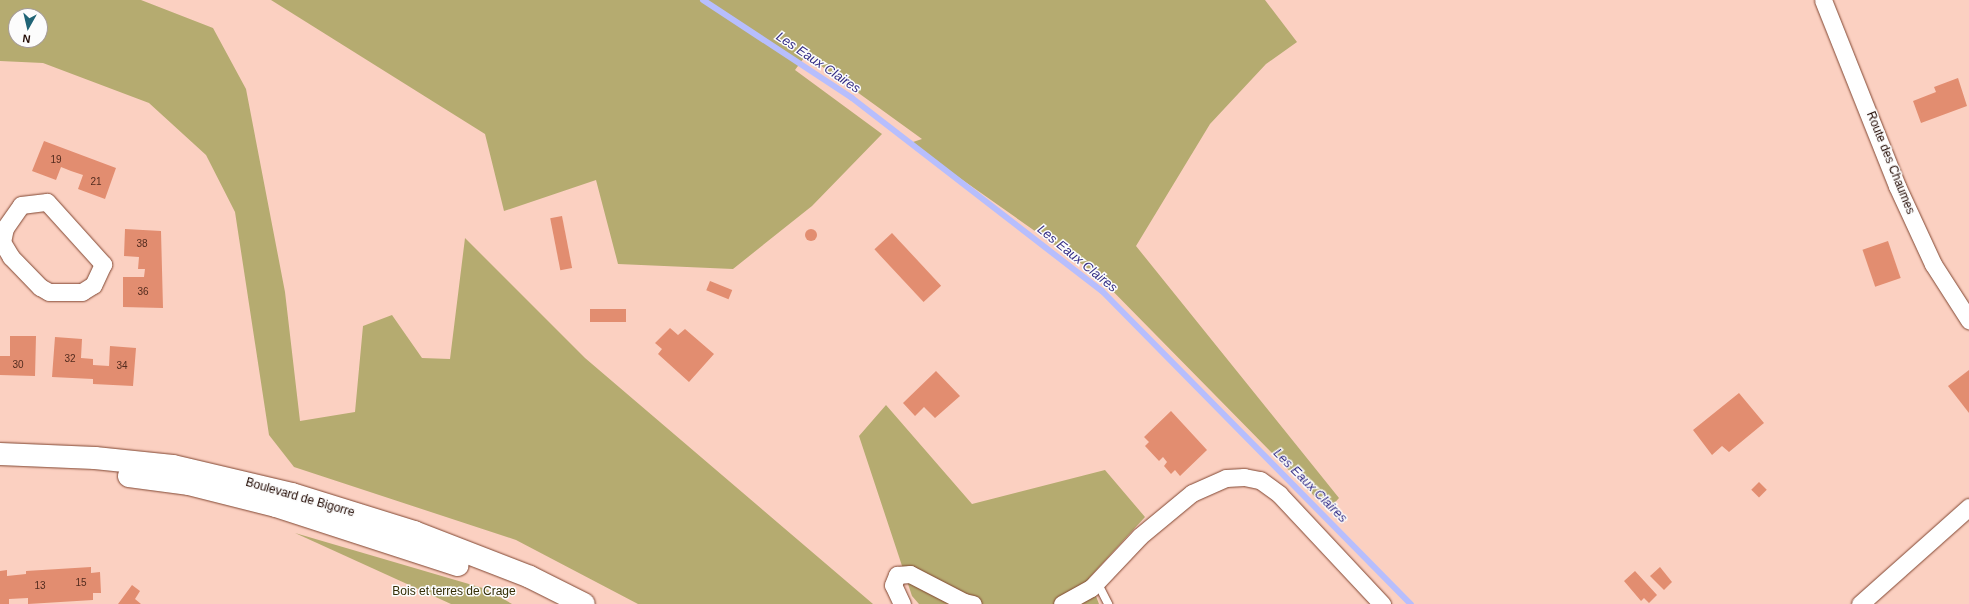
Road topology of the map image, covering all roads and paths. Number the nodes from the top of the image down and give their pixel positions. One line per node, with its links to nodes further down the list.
1 (1823, 0): 3 (street, Route des Chaumes)
2 (1, 242): 2 (street)
3 (1969, 320)
4 (0, 454): 9 (main road, Boulevard de Bigorre)
5 (0, 466): 8 (main road, Boulevard de Bigorre)
6 (1969, 507): 15 (street)
7 (1097, 582): 12 (street); 13 (lane); 14 (street)
8 (551, 604)
9 (584, 604)
10 (902, 604): 11 (street)
11 (973, 604)
12 (1062, 604)
13 (1108, 604)
14 (1382, 604)
15 (1860, 604)

